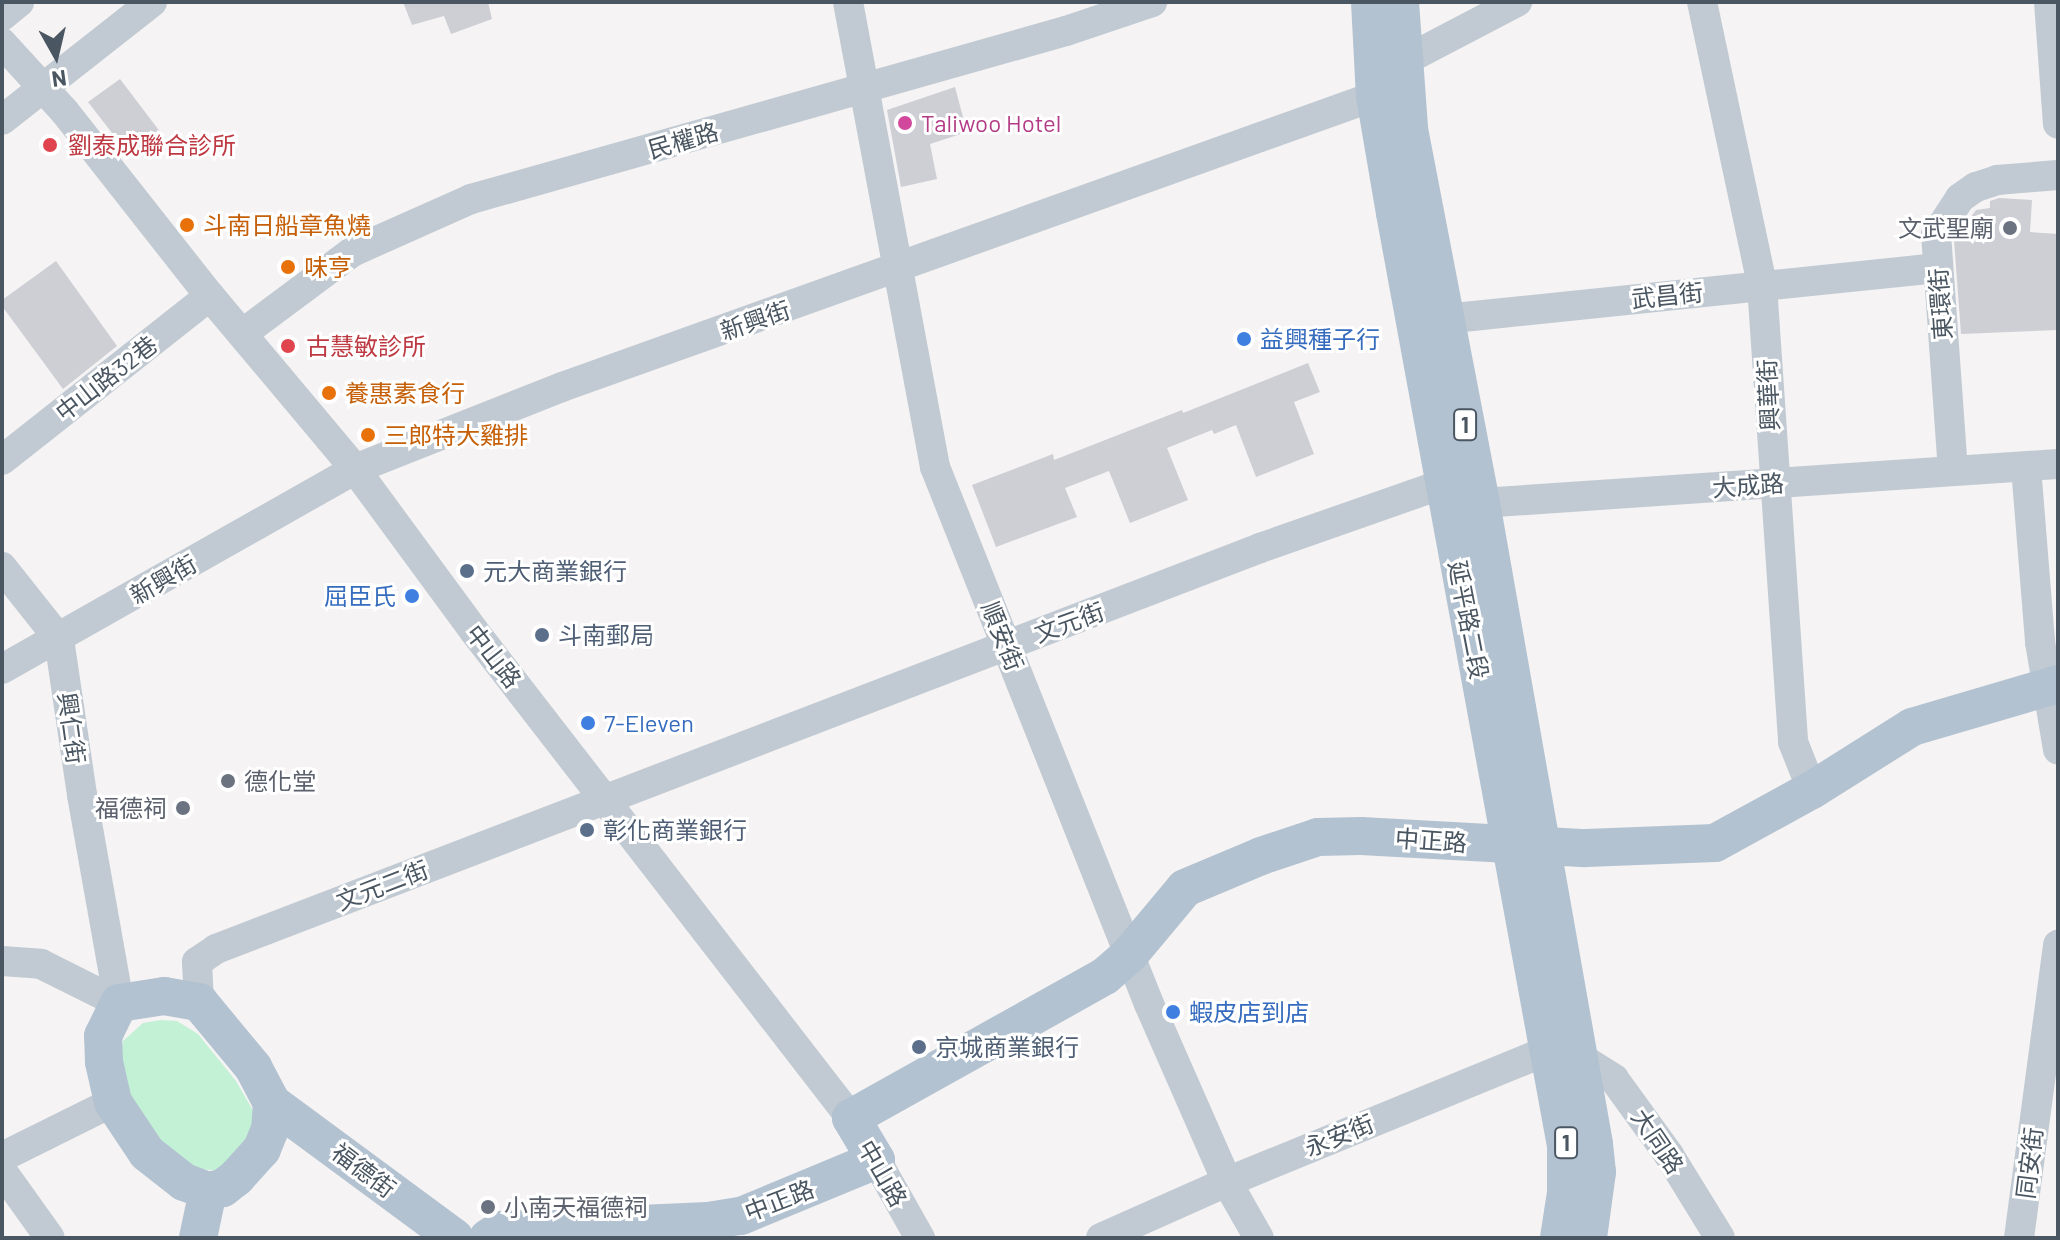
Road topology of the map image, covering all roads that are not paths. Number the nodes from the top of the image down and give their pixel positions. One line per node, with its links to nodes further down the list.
1 (19, 2): 10 (street)
2 (152, 2): 14 (street)
3 (848, 2): 13 (street, 順安街)
4 (1152, 2): 13 (street, 民權路)
5 (1370, 2): 15 (main road, 延平路二段 / 1)
6 (1400, 2): 12 (main road, 延平路二段 / 1)
7 (1517, 2): 12 (street)
8 (1702, 2): 21 (street, 興華街)
9 (2049, 2): 17 (street)
10 (2, 16)
11 (2, 43): 14 (street, 中山路)
12 (1402, 62): 15 (street); 24 (main road, 延平路二段 / 1)
13 (865, 89): 20 (street, 順安街); 25 (street, 民權路)
14 (44, 90): 16 (street); 23 (street, 中山路)
15 (1375, 96): 20 (street, 新興街); 22 (main road, 延平路二段 / 1)
16 (2, 120)
17 (2058, 124)
18 (2058, 175): 19 (street, 東環街)
19 (1937, 268): 21 (street, 武昌街); 30 (street, 東環街)
20 (896, 270): 29 (street, 新興街); 36 (street, 順安街)
21 (1762, 285): 24 (street, 武昌街); 32 (street, 興華街)
22 (1408, 288): 24 (street); 31 (main road, 延平路二段 / 1)
23 (210, 296): 25 (street, 中山路); 26 (street, 中山路32巷)
24 (1444, 319): 33 (main road, 延平路二段 / 1)
25 (242, 334): 29 (street, 中山路)
26 (2, 460)
27 (2058, 464): 28 (street, 大成路)
28 (2026, 467): 30 (street, 大成路); 38 (street)
29 (355, 469): 35 (street, 新興街); 41 (street, 中山路)
30 (1953, 471): 32 (street, 大成路)
31 (1443, 484): 33 (street); 36 (street, 文元街); 42 (main road, 延平路二段 / 1)
32 (1774, 484): 33 (street, 大成路); 40 (street, 興華街)
33 (1481, 503): 42 (main road, 延平路二段 / 1)
34 (2, 567): 35 (street, 興仁街)
35 (59, 639): 37 (street, 新興街); 47 (street, 興仁街)
36 (1007, 645): 41 (street, 文元街); 44 (street, 順安街)
37 (2, 669)
38 (2052, 686): 39 (street); 40 (main road, 中正路)
39 (2058, 749)
40 (1812, 790): 42 (main road, 中正路)
41 (607, 799): 46 (street, 文元二街); 51 (street, 中山路)
42 (1527, 847): 44 (main road, 中正路); 48 (main road, 延平路二段 / 1)
43 (2058, 945): 67 (street, 同安街)
44 (1129, 955): 51 (main road, 中正路); 55 (street, 順安街)
45 (2, 961): 47 (street)
46 (199, 1002): 47 (main road); 50 (main road, 福德街)
47 (119, 1003): 49 (main road)
48 (1565, 1054): 55 (street, 永安街); 64 (main road, 延平路二段 / 1); 65 (main road, 延平路二段 / 1); 66 (street, 大同路)
49 (113, 1102): 52 (street); 56 (main road)
50 (272, 1103): 56 (main road); 59 (main road, 福德街)
51 (851, 1118): 53 (main road, 中山路)
52 (2, 1157)
53 (876, 1160): 60 (main road, 中正路); 61 (street, 中山路)
54 (2, 1171): 57 (street)
55 (1227, 1182): 62 (street, 永安街); 63 (street, 順安街)
56 (208, 1191): 58 (main road)
57 (50, 1238)
58 (198, 1238)
59 (455, 1238)
60 (488, 1238)
61 (920, 1238)
62 (1101, 1238)
63 (1259, 1238)
64 (1559, 1238)
65 (1588, 1238)
66 (1720, 1238)
67 (2019, 1238)

